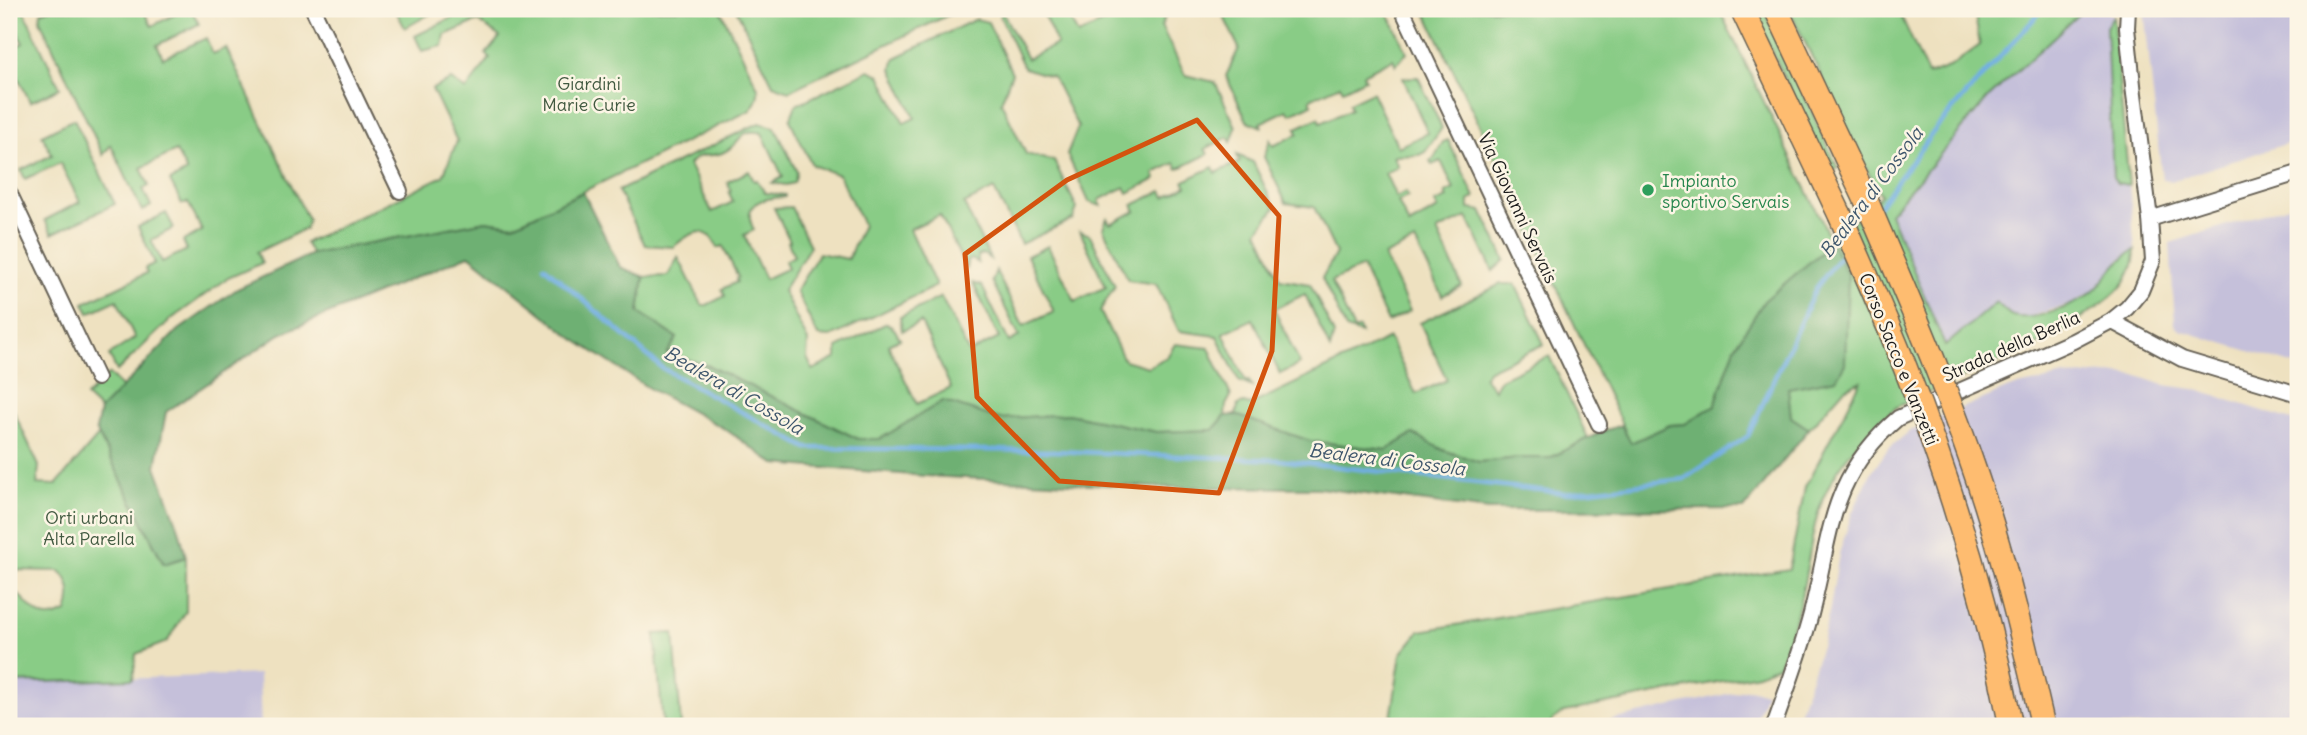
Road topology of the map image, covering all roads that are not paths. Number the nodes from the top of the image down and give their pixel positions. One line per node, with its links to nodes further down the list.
1 (313, 9): 7 (street)
2 (1402, 9): 13 (street, Via Giovanni Servais)
3 (1742, 9): 15 (main road, Corso Sacco e Vanzetti, bridge)
4 (1776, 9): 16 (main road, Corso Sacco e Vanzetti, bridge)
5 (2127, 9): 9 (street, Strada della Berlia)
6 (2298, 173): 9 (street)
7 (400, 191)
8 (9, 192): 11 (street)
9 (2150, 219): 10 (street, Strada della Berlia)
10 (2111, 321): 12 (street); 14 (street, Strada della Berlia)
11 (97, 377)
12 (2298, 394)
13 (1599, 424)
14 (1774, 726)
15 (2011, 726)
16 (2043, 726)

